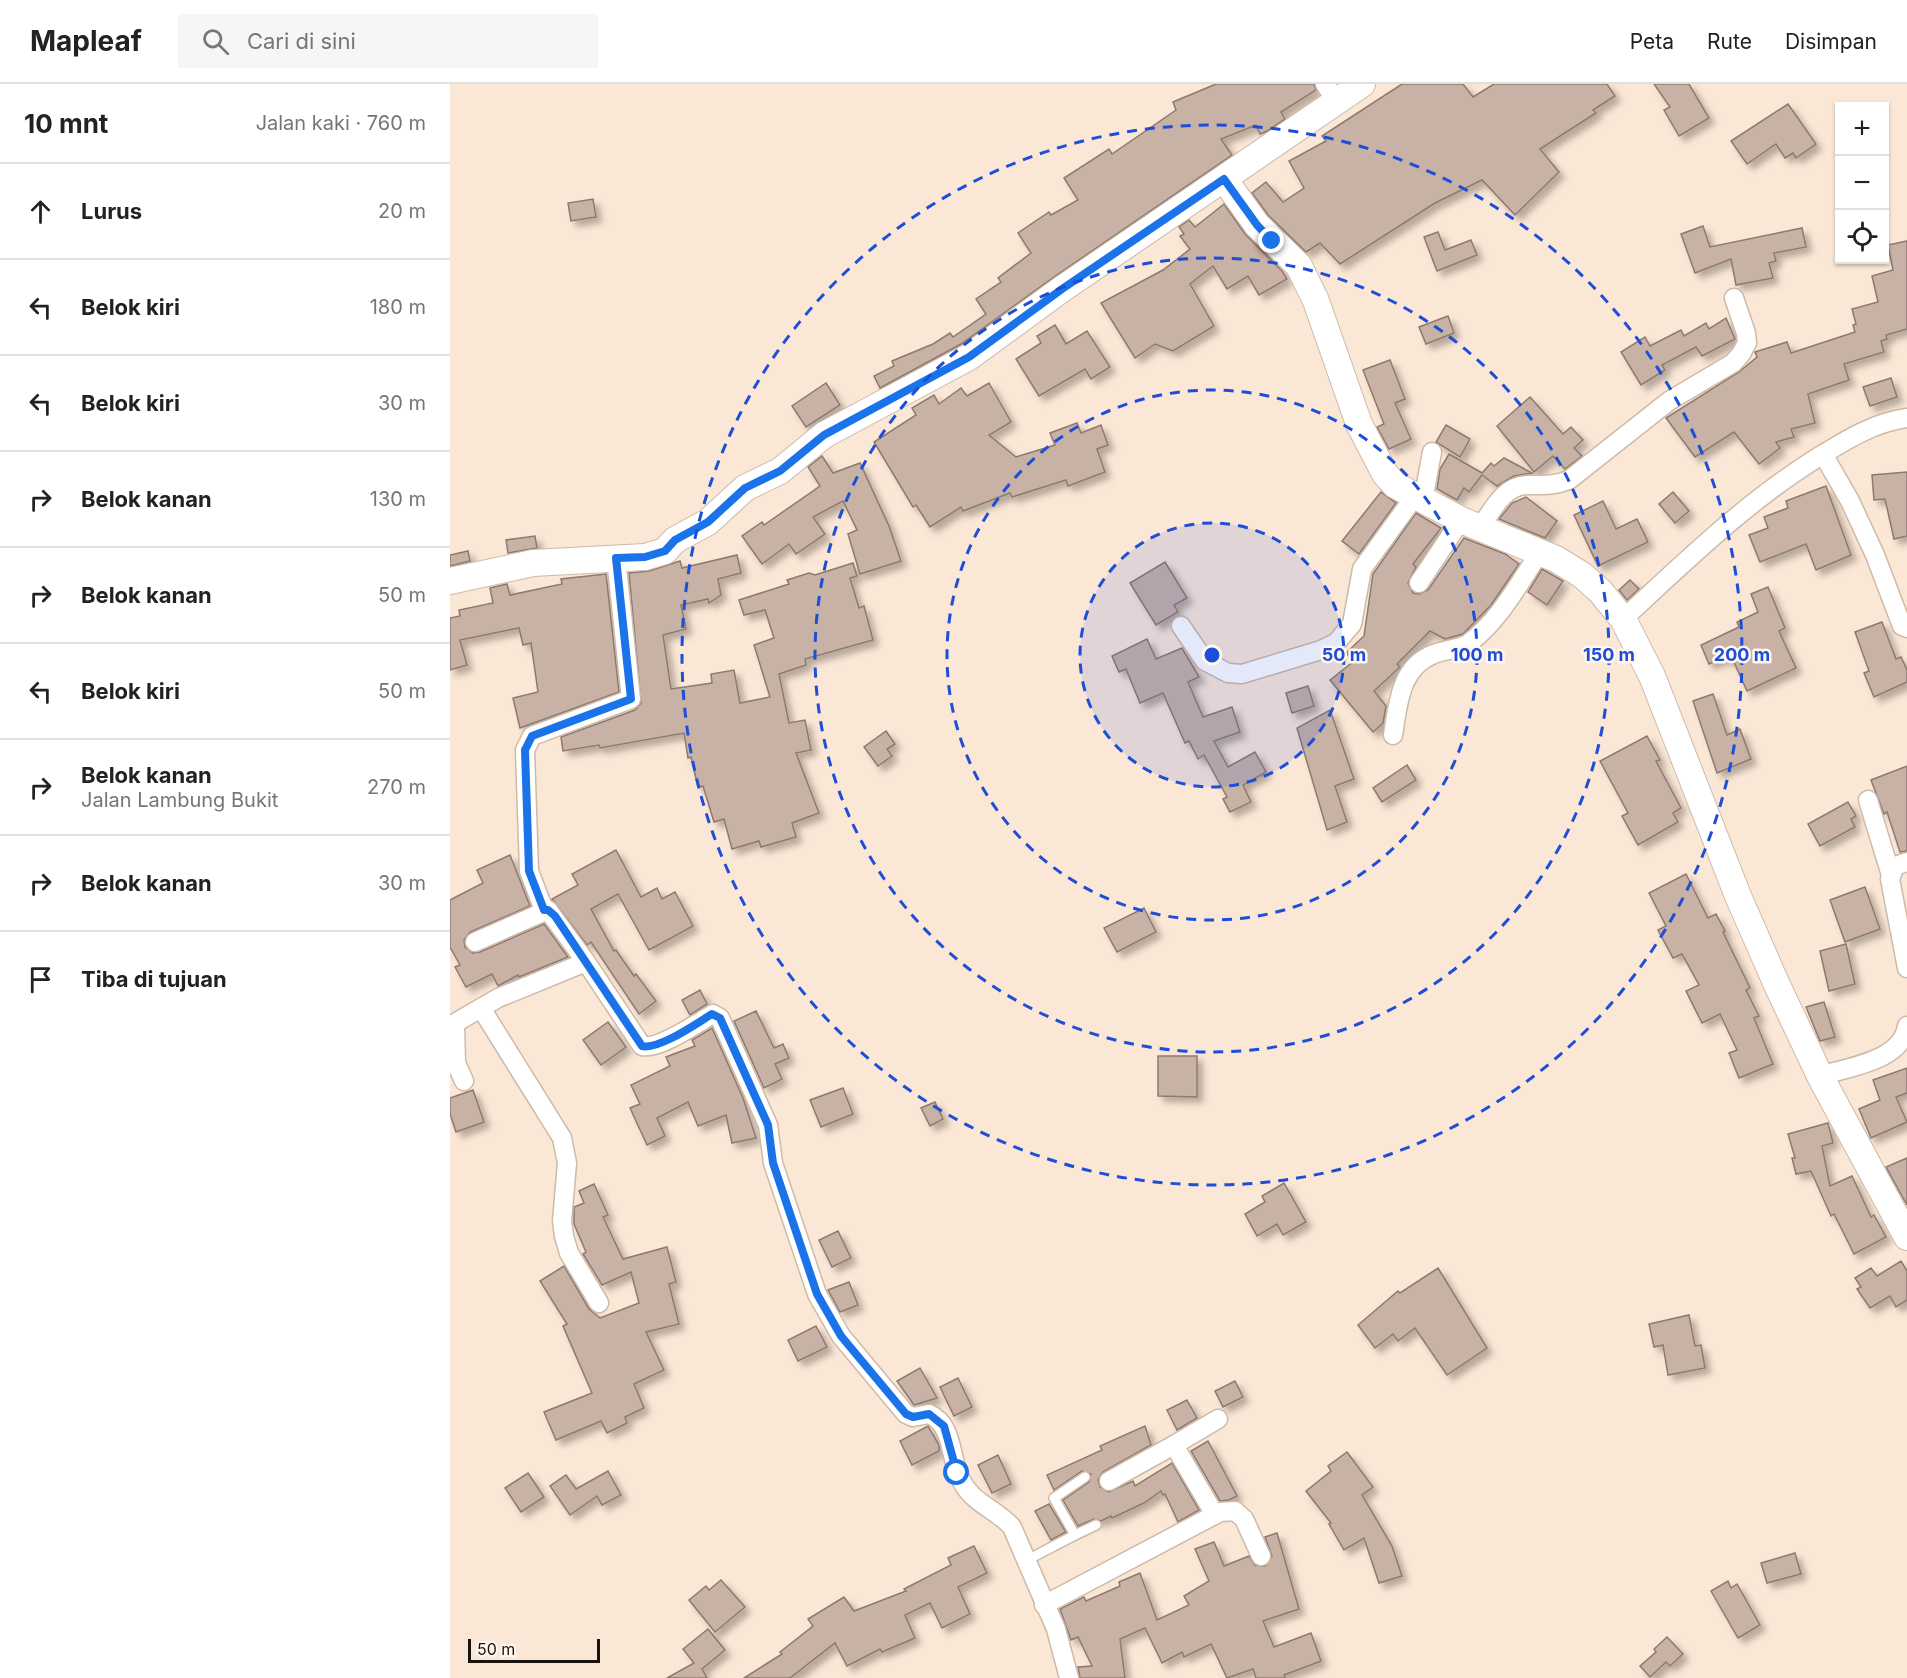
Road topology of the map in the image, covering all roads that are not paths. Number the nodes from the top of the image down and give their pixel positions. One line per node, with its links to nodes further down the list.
1 (1362, 84): 2 (street)
2 (1331, 93): 3 (street)
3 (1224, 179): 8 (street); 11 (street)
4 (1734, 298): 9 (street)
5 (1907, 418): 7 (street)
6 (1432, 452): 8 (street)
7 (1823, 454): 14 (street); 16 (street)
8 (1419, 498): 9 (street); 15 (street)
9 (1471, 524): 10 (street); 13 (street)
10 (1540, 552): 14 (street); 17 (street)
11 (616, 558): 12 (street); 21 (street)
12 (450, 581)
13 (1419, 583)
14 (1623, 619): 28 (street)
15 (1181, 626)
16 (1905, 631)
17 (1392, 735)
18 (1868, 800): 20 (street)
19 (1907, 862): 20 (street)
20 (1890, 872): 24 (street)
21 (544, 910): 22 (street); 23 (street)
22 (475, 942)
23 (586, 962): 25 (street); 40 (street)
24 (1907, 968)
25 (482, 1008): 26 (street); 31 (street)
26 (453, 1025): 29 (street)
27 (1907, 1026): 28 (street)
28 (1820, 1076): 30 (street)
29 (464, 1081)
30 (1907, 1237)
31 (599, 1303)
32 (1218, 1419): 33 (street)
33 (1174, 1445): 35 (street); 36 (street)
34 (1085, 1477): 38 (lane)
35 (1109, 1481)
36 (1215, 1515): 39 (street); 41 (street)
37 (1096, 1525): 38 (lane)
38 (1075, 1535): 40 (lane)
39 (1261, 1556)
40 (1027, 1560): 41 (street)
41 (1044, 1605): 42 (street)
42 (1069, 1678)

